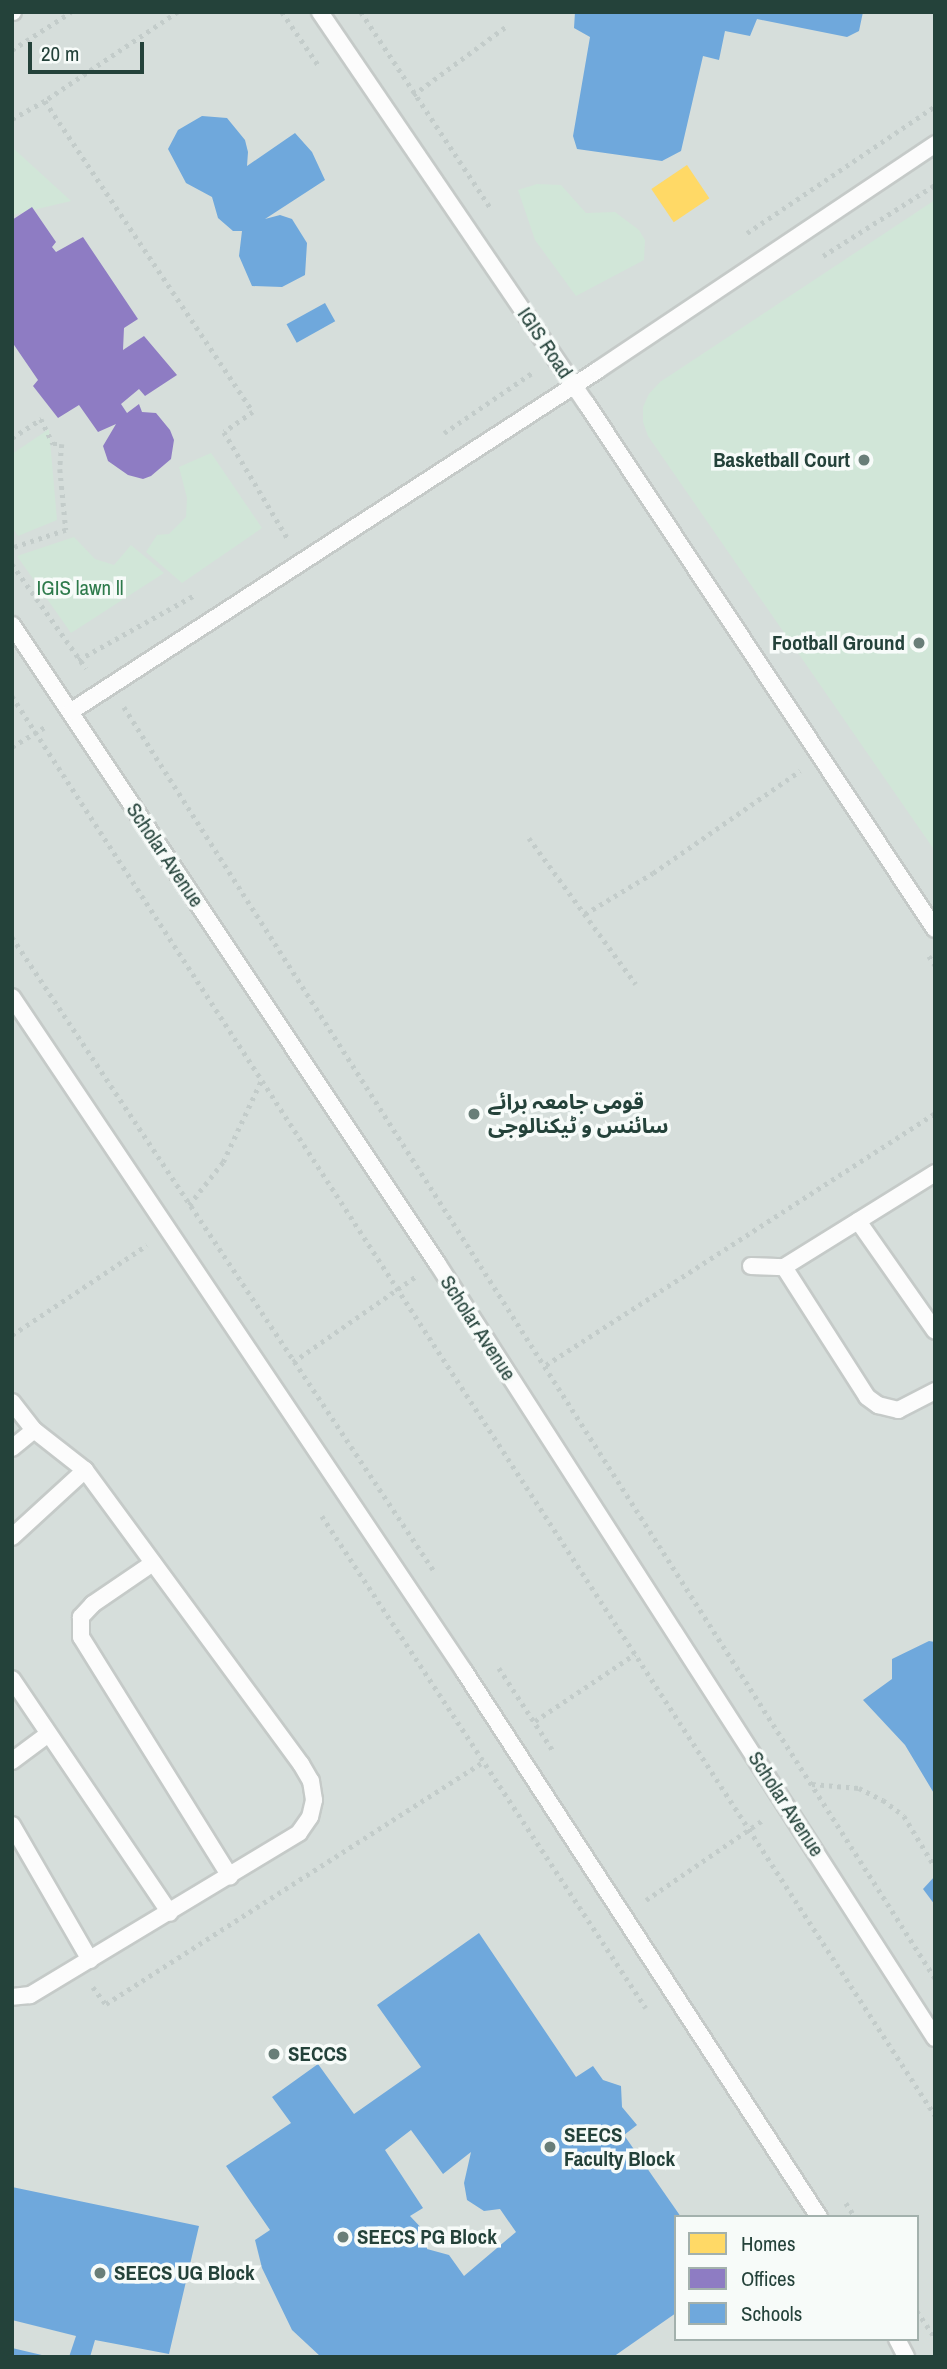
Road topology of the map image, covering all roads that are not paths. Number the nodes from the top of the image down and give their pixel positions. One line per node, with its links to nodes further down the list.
1 (320, 12): 3 (lane, IGIS Road)
2 (935, 145): 3 (lane, IGIS Road)
3 (574, 385): 5 (lane); 6 (lane)
4 (12, 625): 5 (lane, Scholar Avenue)
5 (70, 712): 28 (lane, Scholar Avenue)
6 (935, 929)
7 (12, 997): 29 (lane)
8 (935, 1172): 9 (lane)
9 (858, 1221): 11 (lane); 12 (lane)
10 (751, 1266): 11 (lane)
11 (784, 1267): 13 (lane)
12 (935, 1331)
13 (935, 1391)
14 (12, 1402): 15 (lane)
15 (34, 1430): 16 (lane); 17 (lane)
16 (12, 1447)
17 (85, 1470): 18 (lane); 19 (lane)
18 (12, 1537)
19 (153, 1563): 24 (lane); 24 (lane)
20 (12, 1679): 21 (lane)
21 (47, 1735): 22 (lane); 25 (lane)
22 (12, 1761)
23 (12, 1825): 26 (lane)
24 (230, 1876): 25 (lane)
25 (170, 1913): 26 (lane)
26 (84, 1963): 27 (lane)
27 (12, 1997)
28 (935, 2038)
29 (818, 2215)
30 (898, 2341): 31 (lane)
31 (906, 2357)

